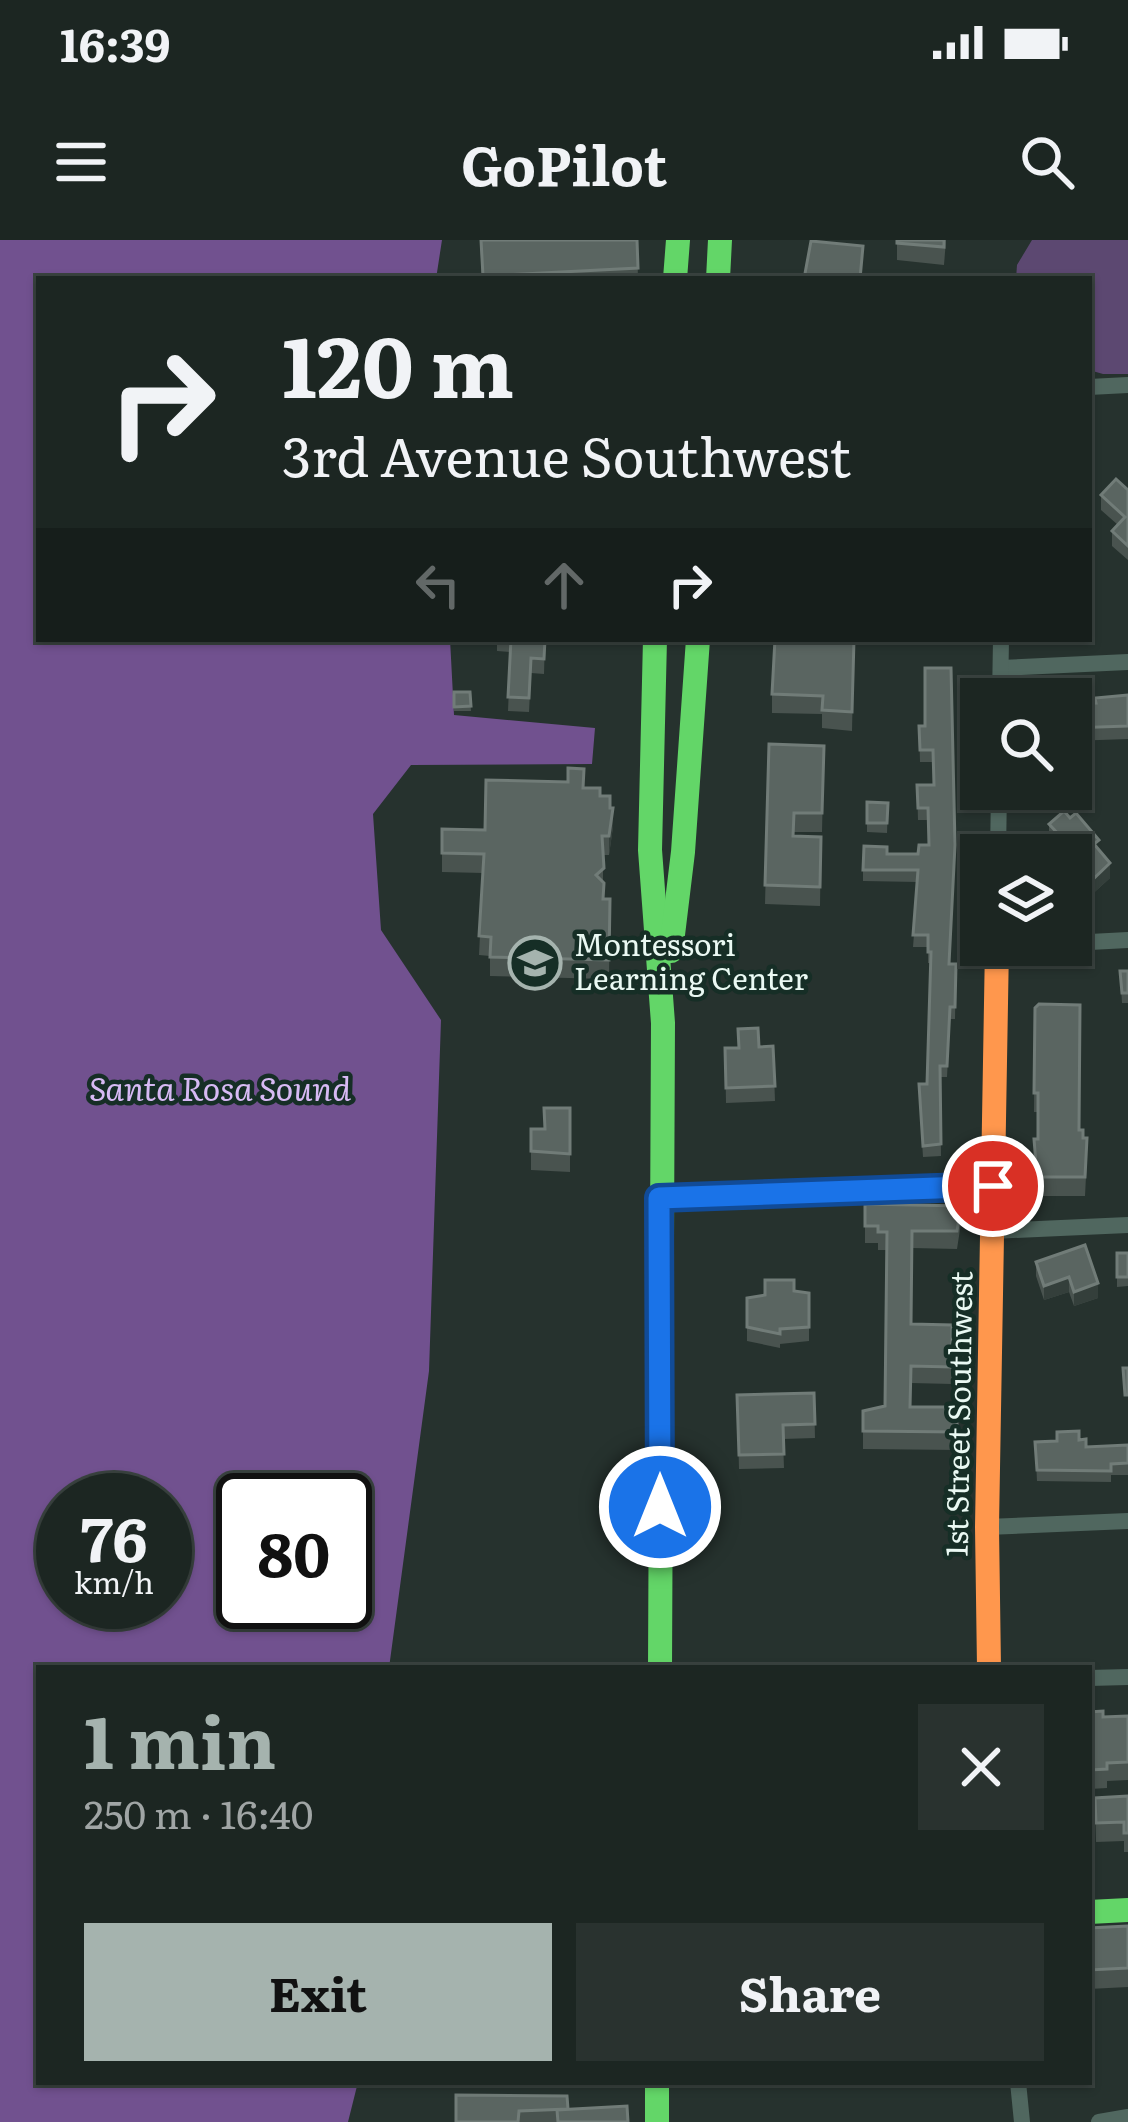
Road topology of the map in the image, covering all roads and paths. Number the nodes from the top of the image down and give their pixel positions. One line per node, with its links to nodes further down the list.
1 (678, 240): 3 (main road)
2 (720, 240): 4 (main road)
3 (675, 276)
4 (718, 276)
5 (1128, 385): 6 (street)
6 (1096, 387)
7 (655, 642): 16 (main road)
8 (698, 642): 16 (main road)
9 (1001, 642): 11 (street)
10 (1128, 662): 11 (street)
11 (1000, 668): 12 (street)
12 (1000, 678)
13 (1128, 940): 14 (street)
14 (1092, 942)
15 (997, 966): 17 (main road, 1st Street Southwest)
16 (663, 1023): 18 (main road)
17 (993, 1186): 18 (street); 20 (main road, 1st Street Southwest)
18 (659, 1198): 23 (main road)
19 (1128, 1225): 20 (street)
20 (992, 1231): 22 (main road, 1st Street Southwest)
21 (1128, 1521): 22 (street)
22 (987, 1527): 24 (main road, 1st Street Southwest)
23 (660, 1665)
24 (989, 1665)
25 (1128, 1677): 26 (street)
26 (1092, 1678)
27 (1128, 1910): 28 (main road)
28 (1092, 1912)
29 (657, 2085): 32 (main road)
30 (1018, 2085): 33 (street)
31 (1128, 2117): 34 (street)
32 (657, 2122)
33 (1022, 2122)
34 (1099, 2122)

